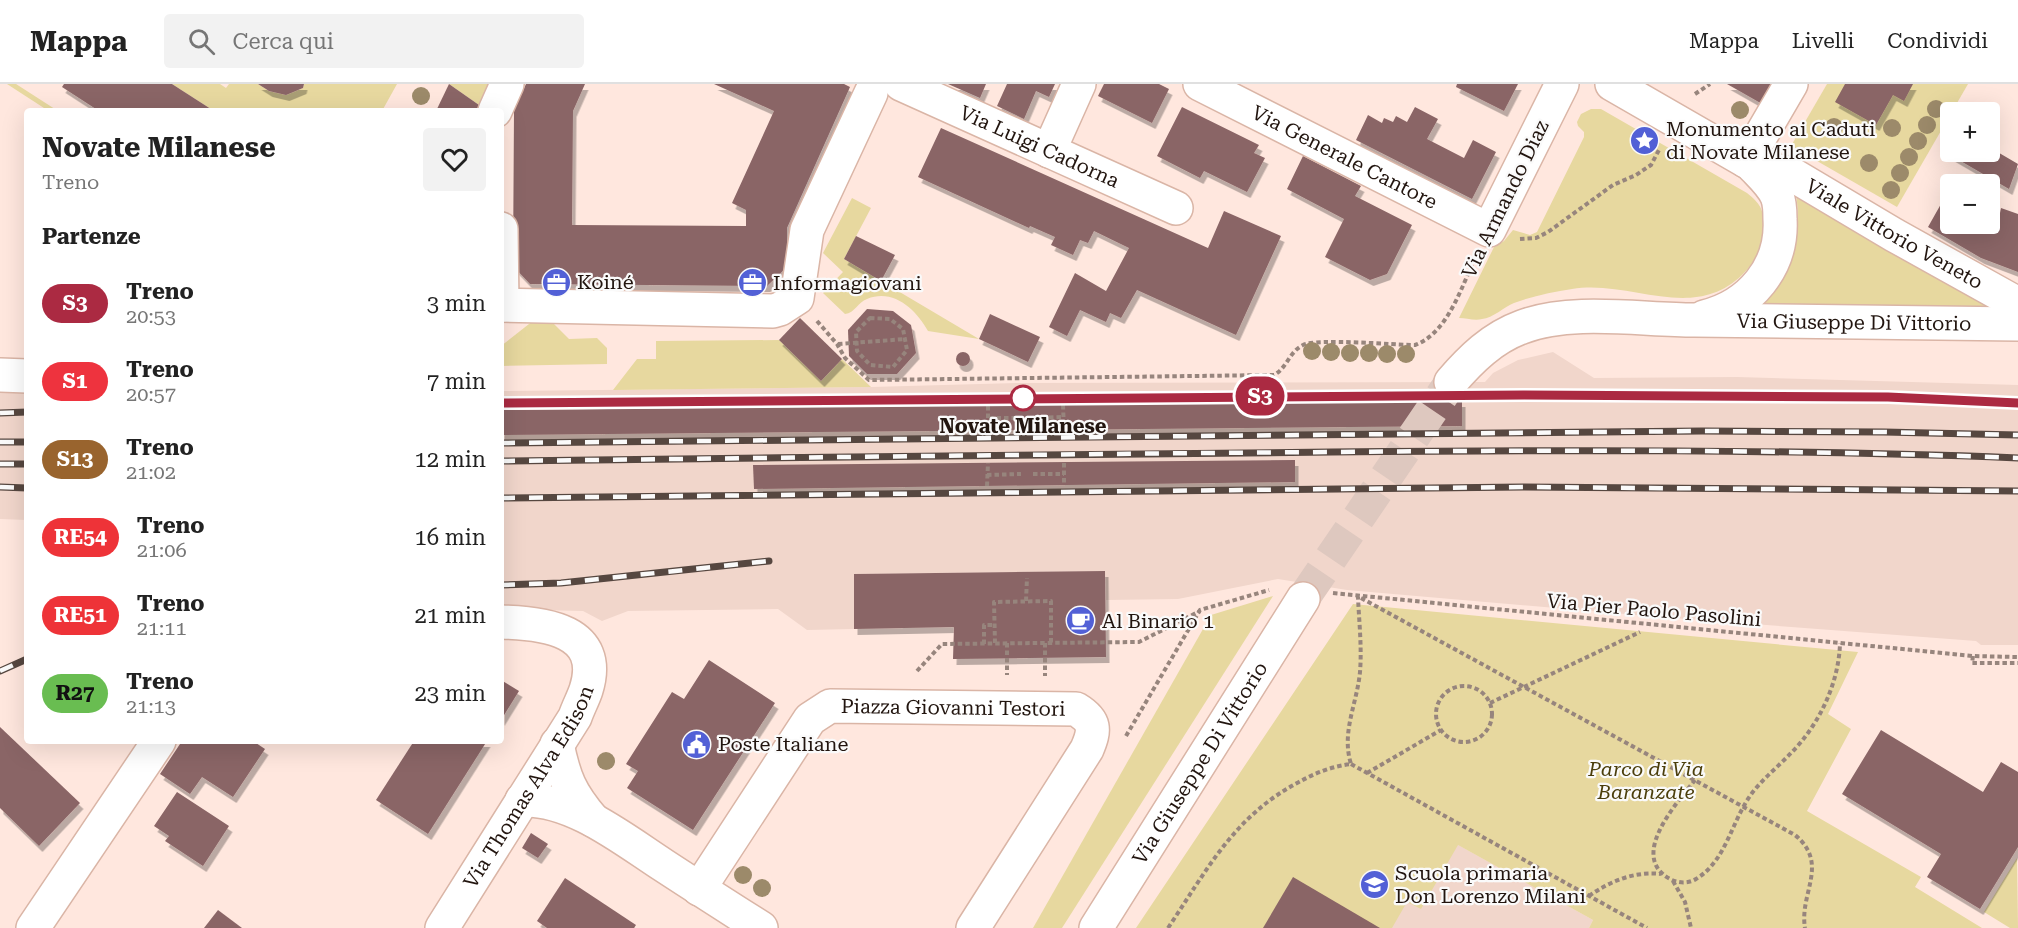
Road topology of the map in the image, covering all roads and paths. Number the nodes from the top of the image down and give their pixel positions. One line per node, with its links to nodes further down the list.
1 (507, 84): 8 (street)
2 (1079, 84): 10 (street)
3 (1200, 84): 13 (street, Via Generale Cantore)
4 (1562, 84): 13 (street, Via Armando Diaz)
5 (1612, 84): 11 (street, Viale Vittorio Veneto)
6 (1791, 84): 11 (street)
7 (886, 89): 10 (street, Via Luigi Cadorna); 14 (street)
8 (496, 108)
9 (1664, 141): 13 (path)
10 (1049, 151): 12 (street, Via Luigi Cadorna)
11 (1748, 163): 15 (street, Viale Vittorio Veneto); 17 (street, Via Giuseppe Di Vittorio)
12 (1176, 208)
13 (1490, 230): 21 (path, Via Armando Diaz)
14 (797, 298): 16 (street); 21 (path, Via Armando Diaz)
15 (2018, 304)
16 (504, 305)
17 (1691, 320): 18 (street, Via Giuseppe Di Vittorio); 24 (street, Via Giuseppe Di Vittorio)
18 (2018, 324)
19 (906, 339): 20 (path); 20 (path); 20 (path)
20 (856, 343): 21 (path)
21 (837, 344)
22 (0, 375): 23 (street)
23 (24, 376)
24 (1450, 382)
25 (1063, 405): 27 (path)
26 (988, 406): 28 (path)
27 (1064, 417): 30 (path); 32 (path)
28 (989, 418): 29 (path); 31 (path)
29 (1022, 418)
30 (1034, 418)
31 (988, 430)
32 (1064, 430)
33 (988, 463): 38 (path)
34 (1064, 463): 37 (path)
35 (1021, 474): 38 (path)
36 (1033, 474): 37 (path)
37 (1065, 474): 39 (path)
38 (987, 475): 40 (path)
39 (1064, 485)
40 (987, 486)
41 (1027, 578): 45 (path)
42 (1270, 590): 46 (path)
43 (1314, 596): 44 (path, Via Pier Paolo Pasolini); 82 (street, Via Giuseppe Di Vittorio)
44 (1358, 597): 52 (path, Via Pier Paolo Pasolini); 62 (path); 68 (path)
45 (1026, 602): 48 (path); 51 (path)
46 (1200, 610): 51 (path); 67 (path)
47 (504, 622): 66 (street, Via Thomas Alva Edison)
48 (995, 624): 53 (path); 54 (path)
49 (1640, 632): 62 (path)
50 (1045, 643): 51 (path); 55 (path); 61 (path)
51 (1051, 643)
52 (1840, 643): 56 (path, Via Pier Paolo Pasolini); 72 (path)
53 (984, 644): 54 (path); 59 (path)
54 (994, 644): 55 (path)
55 (1007, 644): 60 (path)
56 (1973, 656): 57 (path); 58 (path, Via Pier Paolo Pasolini)
57 (2018, 657)
58 (2018, 663)
59 (917, 671)
60 (1007, 675)
61 (1045, 677)
62 (1524, 686): 63 (path); 70 (path)
63 (1490, 702): 64 (path); 64 (path)
64 (1441, 730): 69 (path)
65 (157, 744): 78 (street)
66 (557, 744): 71 (street, Via Thomas Alva Edison); 73 (street)
67 (1120, 745)
68 (1351, 764): 69 (path); 83 (path)
69 (1366, 773): 77 (path)
70 (1695, 780): 72 (path); 74 (path)
71 (522, 800): 73 (street); 79 (street, Via Thomas Alva Edison)
72 (1744, 806): 75 (path); 86 (path)
73 (594, 821): 76 (street)
74 (1662, 874): 75 (path); 77 (path)
75 (1672, 880): 85 (path)
76 (699, 889): 80 (street); 81 (street, Piazza Giovanni Testori)
77 (1589, 896): 84 (path)
78 (33, 928)
79 (442, 928)
80 (761, 928)
81 (972, 928)
82 (1096, 928)
83 (1168, 928)
84 (1647, 928)
85 (1691, 928)
86 (1805, 928)

